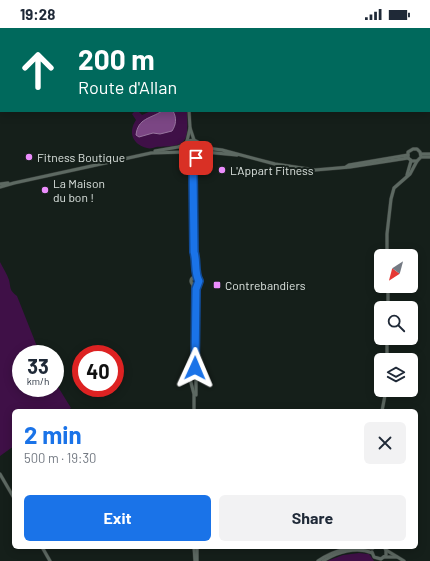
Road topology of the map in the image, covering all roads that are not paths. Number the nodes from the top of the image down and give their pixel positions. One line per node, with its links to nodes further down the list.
1 (189, 112): 2 (main road)
2 (190, 128): 3 (main road); 4 (main road)
3 (194, 140): 4 (main road); 6 (main road)
4 (187, 141): 5 (main road)
5 (184, 145): 7 (main road); 8 (main road)
6 (200, 145): 10 (main road); 11 (main road)
7 (184, 152): 8 (main road); 12 (main road)
8 (151, 153): 19 (main road)
9 (430, 154): 13 (main road)
10 (198, 155): 11 (main road); 12 (main road); 17 (main road)
11 (237, 155): 15 (main road)
12 (189, 156): 17 (main road)
13 (421, 156): 14 (main road); 15 (main road); 16 (main road)
14 (430, 157)
15 (409, 158): 16 (main road); 18 (main road)
16 (417, 161): 18 (main road)
17 (193, 169): 23 (main road)
18 (406, 176): 22 (main road)
19 (14, 183): 20 (main road); 21 (main road)
20 (0, 184)
21 (0, 187)
22 (387, 249)
23 (196, 278): 24 (main road); 24 (main road)
24 (195, 285): 26 (main road)
25 (385, 397): 27 (main road)
26 (195, 409)
27 (382, 409)
28 (0, 474): 29 (main road)
29 (12, 495)
30 (43, 549): 39 (main road)
31 (195, 549): 40 (main road)
32 (342, 549): 41 (main road)
33 (373, 549): 36 (main road)
34 (385, 549): 37 (main road)
35 (386, 549): 38 (main road)
36 (372, 553): 37 (main road); 42 (main road)
37 (384, 557): 38 (main road)
38 (397, 557): 43 (main road)
39 (50, 561)
40 (196, 561)
41 (318, 561)
42 (323, 561)
43 (404, 561)

